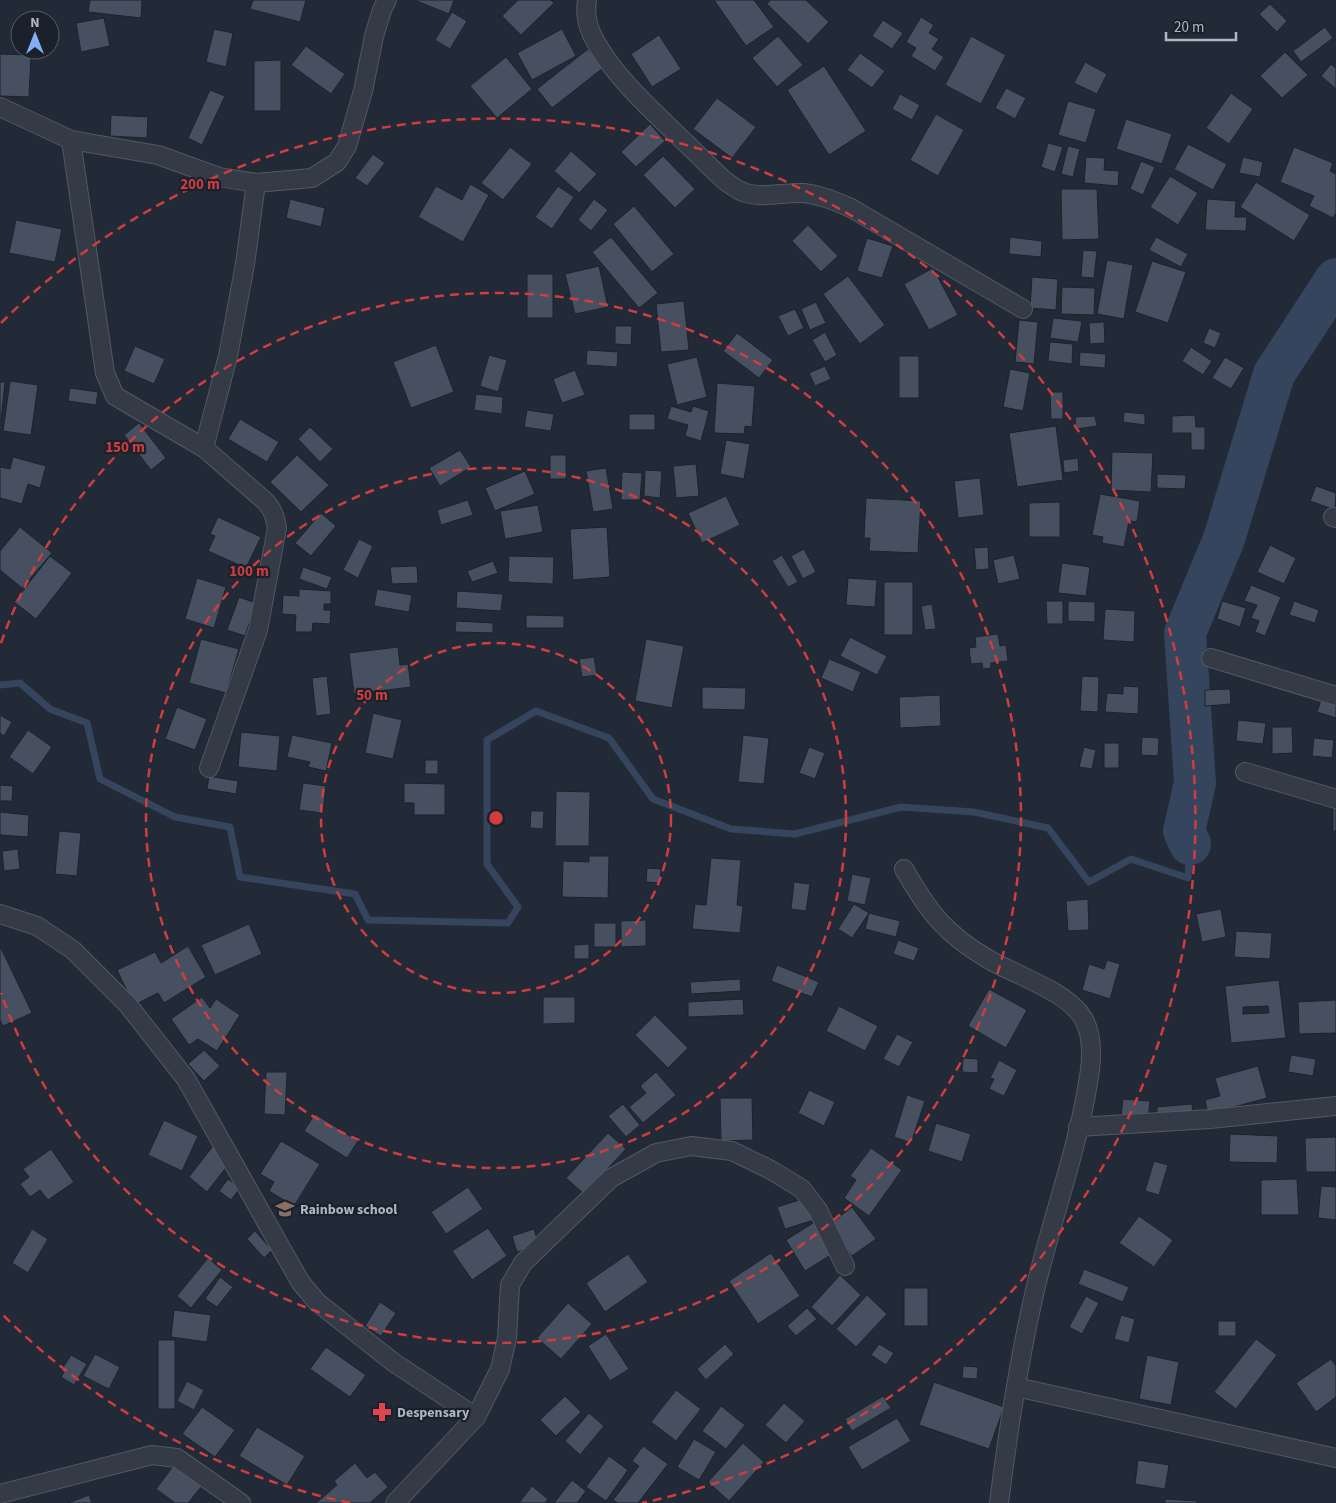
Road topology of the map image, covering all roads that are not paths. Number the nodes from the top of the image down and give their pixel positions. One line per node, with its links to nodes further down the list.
1 (387, 0): 5 (street)
2 (587, 0): 6 (street)
3 (0, 107): 4 (street)
4 (71, 140): 5 (street); 7 (street)
5 (256, 183): 7 (street)
6 (1023, 309)
7 (204, 448): 10 (street)
8 (1211, 658): 9 (street)
9 (1336, 696)
10 (209, 768)
11 (1245, 772): 12 (street)
12 (1336, 799)
13 (904, 869): 16 (street)
14 (0, 914): 19 (street)
15 (1336, 1106): 16 (street)
16 (1078, 1127): 18 (street)
17 (845, 1266): 19 (street)
18 (1016, 1387): 20 (street); 24 (street)
19 (476, 1417): 23 (street)
20 (1336, 1458)
21 (0, 1494): 22 (street)
22 (241, 1503)
23 (395, 1503)
24 (999, 1503)

